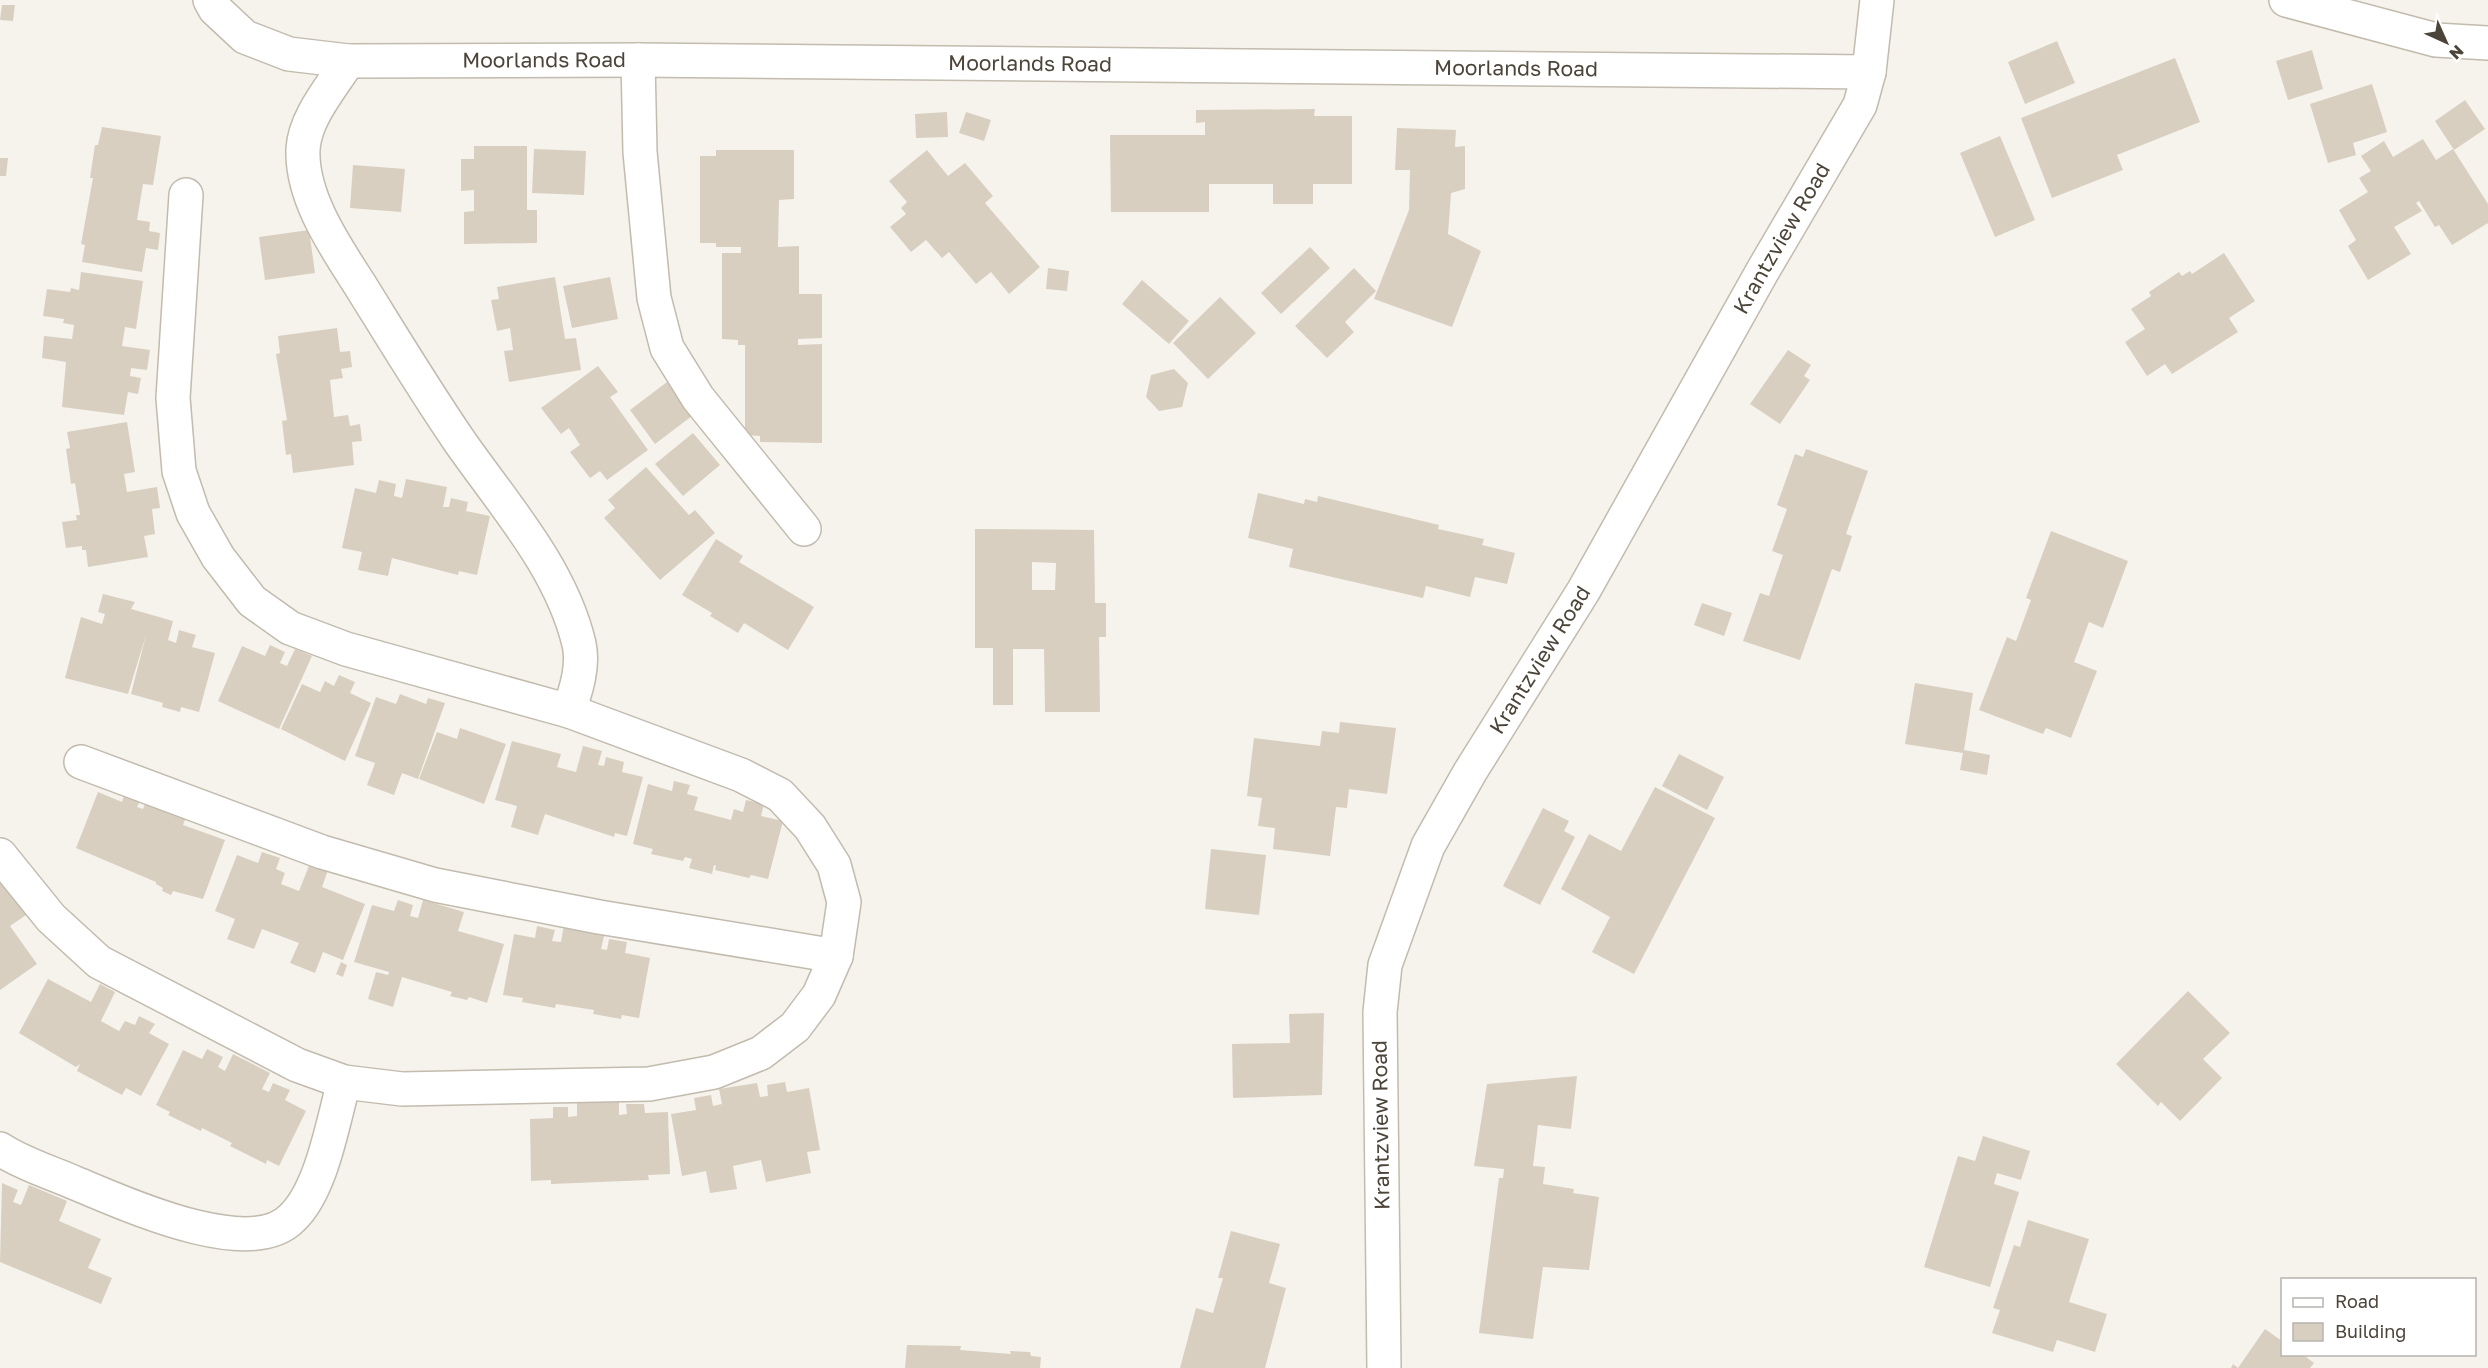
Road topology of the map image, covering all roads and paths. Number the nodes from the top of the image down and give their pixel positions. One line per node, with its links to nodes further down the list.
1 (210, 0): 6 (street, Moorlands Road)
2 (1877, 0): 7 (street, Krantzview Road)
3 (2286, 0): 4 (street)
4 (2488, 43)
5 (638, 60): 6 (street, Moorlands Road); 7 (street, Moorlands Road); 9 (street)
6 (348, 61): 10 (street)
7 (1869, 72): 16 (street, Krantzview Road)
8 (186, 195): 10 (street)
9 (804, 529)
10 (570, 711): 13 (street)
11 (81, 762): 13 (street)
12 (0, 855): 14 (street)
13 (836, 956): 14 (street)
14 (344, 1082): 15 (street)
15 (0, 1149)
16 (1384, 1368)

